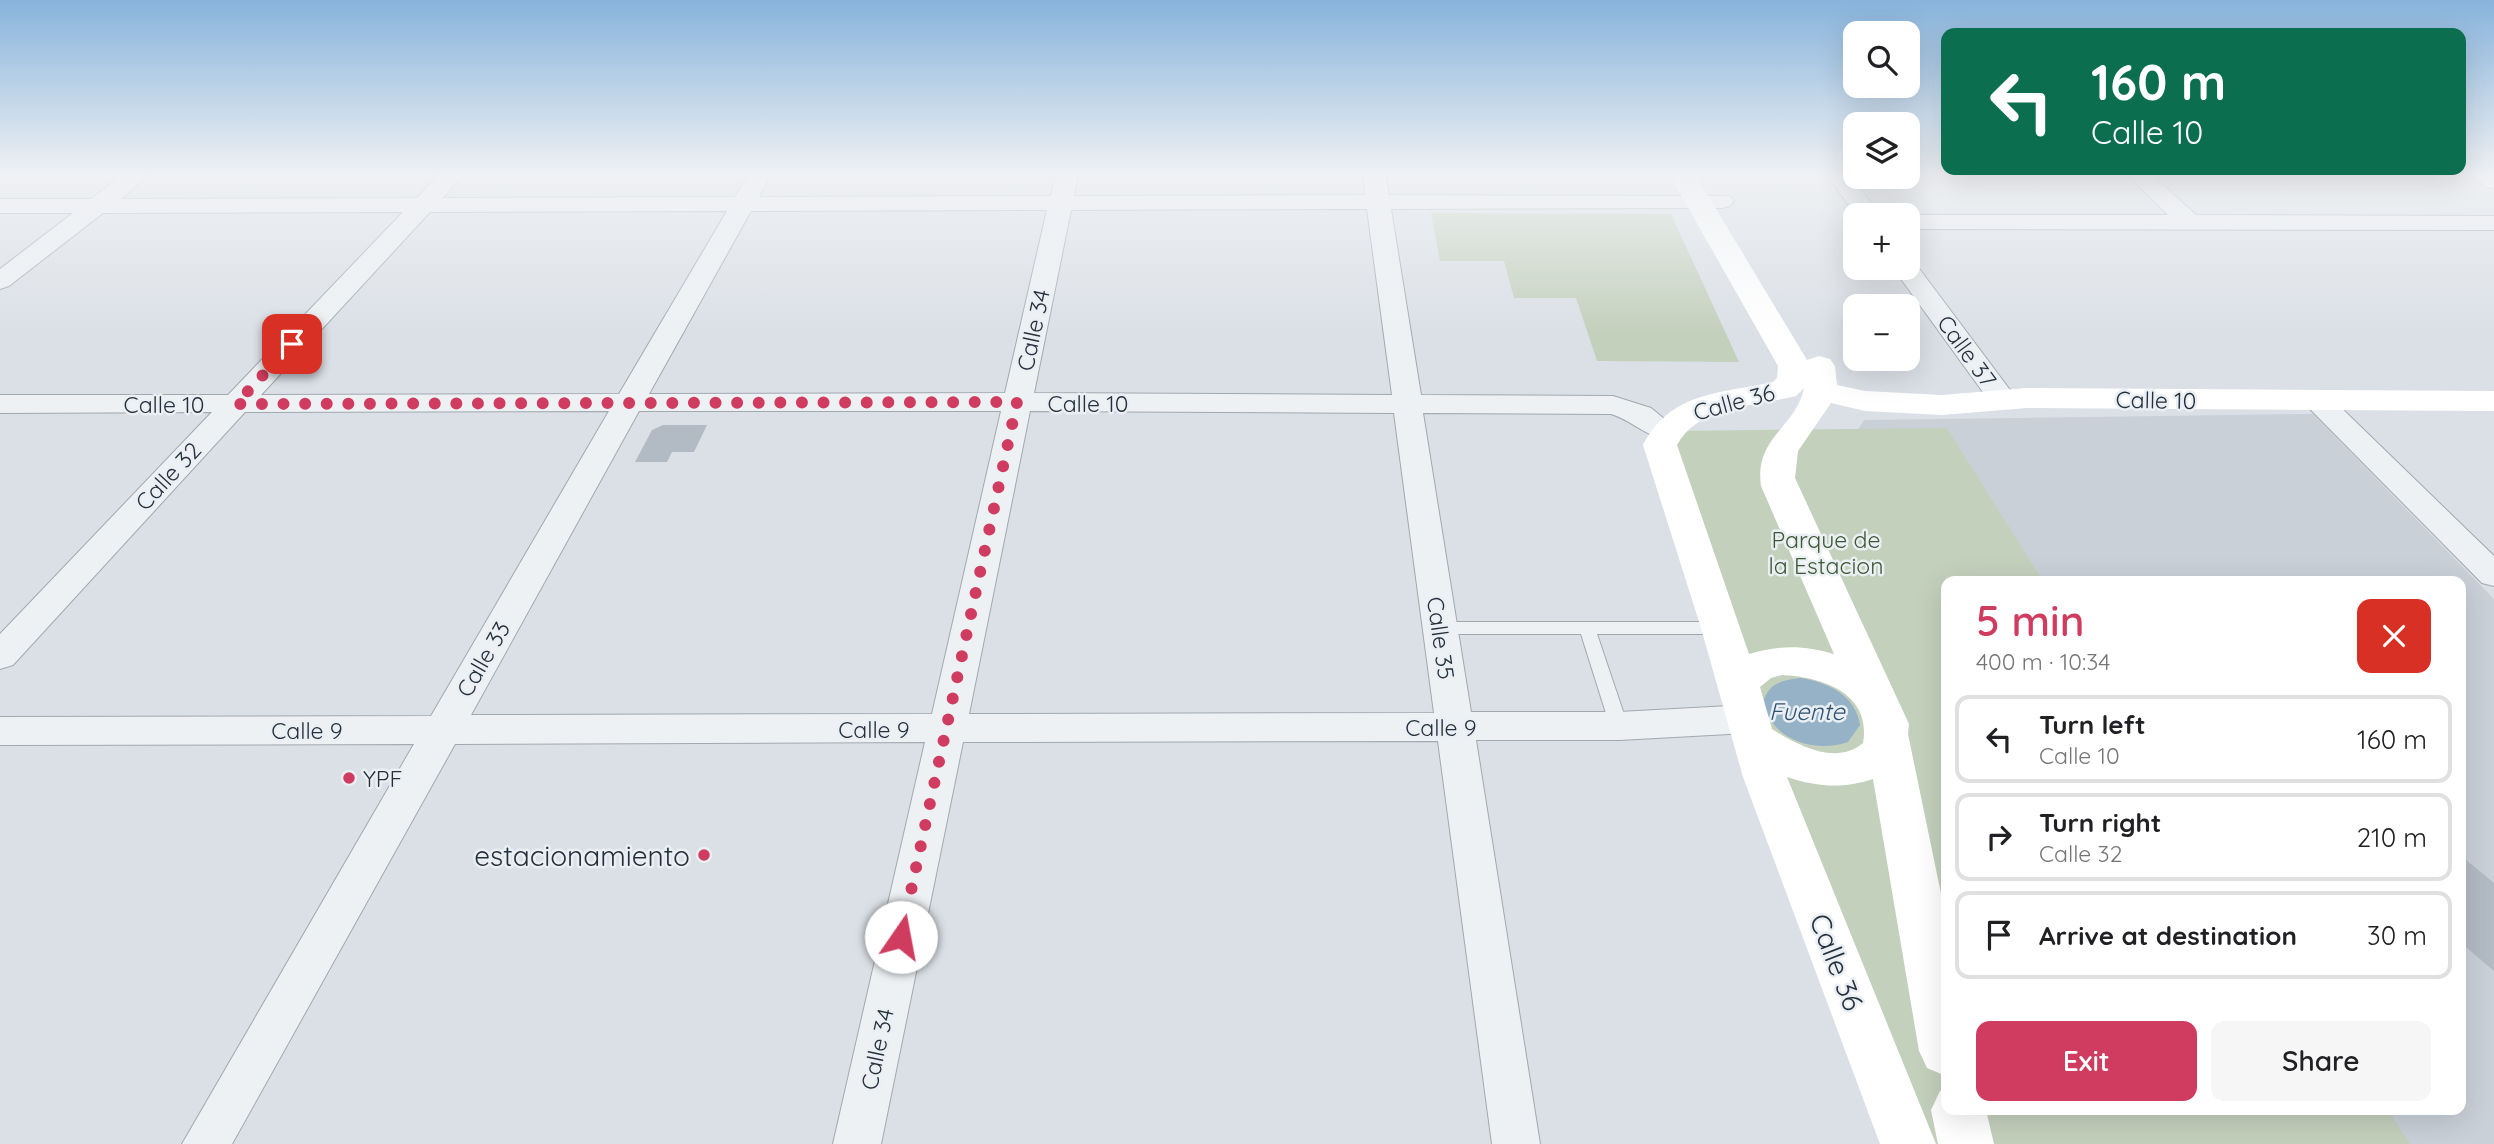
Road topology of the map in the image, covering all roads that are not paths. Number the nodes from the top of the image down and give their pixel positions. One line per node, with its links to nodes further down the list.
1 (68, 227): 9 (street)
2 (403, 227): 16 (street, Calle 32)
3 (730, 227): 17 (street, Calle 33)
4 (1056, 227): 13 (street, Calle 34)
5 (1382, 227): 18 (street, Calle 35)
6 (1726, 227): 19 (street, Calle 36)
7 (1731, 227): 10 (street, Calle 36)
8 (1915, 280): 11 (street, Calle 37)
9 (0, 281)
10 (1820, 391): 11 (street, Calle 10); 26 (street, Calle 36)
11 (2003, 400): 14 (street, Calle 10)
12 (2494, 401): 14 (street, Calle 10)
13 (1017, 402): 17 (street, Calle 10); 18 (street, Calle 10); 30 (street, Calle 34)
14 (2319, 402): 20 (street)
15 (0, 404): 16 (street, Calle 10)
16 (236, 404): 17 (street, Calle 10); 24 (street, Calle 32)
17 (628, 404): 29 (street, Calle 33)
18 (1407, 405): 19 (street, Calle 10); 21 (street, Calle 35)
19 (1664, 432): 23 (street, Calle 36)
20 (2494, 575)
21 (1440, 628): 22 (lane); 28 (street, Calle 35)
22 (1587, 628): 23 (lane); 27 (lane)
23 (1721, 628): 25 (street, Calle 36)
24 (0, 656)
25 (1746, 714): 26 (street); 26 (street); 27 (street, Calle 9); 37 (street, Calle 36)
26 (1880, 716): 32 (street, Calle 36)
27 (1619, 726): 28 (street, Calle 9)
28 (1454, 727): 30 (street, Calle 9); 36 (street, Calle 35)
29 (443, 729): 30 (street, Calle 9); 31 (street, Calle 9); 34 (street, Calle 33)
30 (946, 730): 35 (street, Calle 34)
31 (0, 731)
32 (1941, 1026)
33 (1959, 1115): 38 (street)
34 (206, 1144)
35 (856, 1144)
36 (1516, 1144)
37 (1908, 1144)
38 (1966, 1144)

